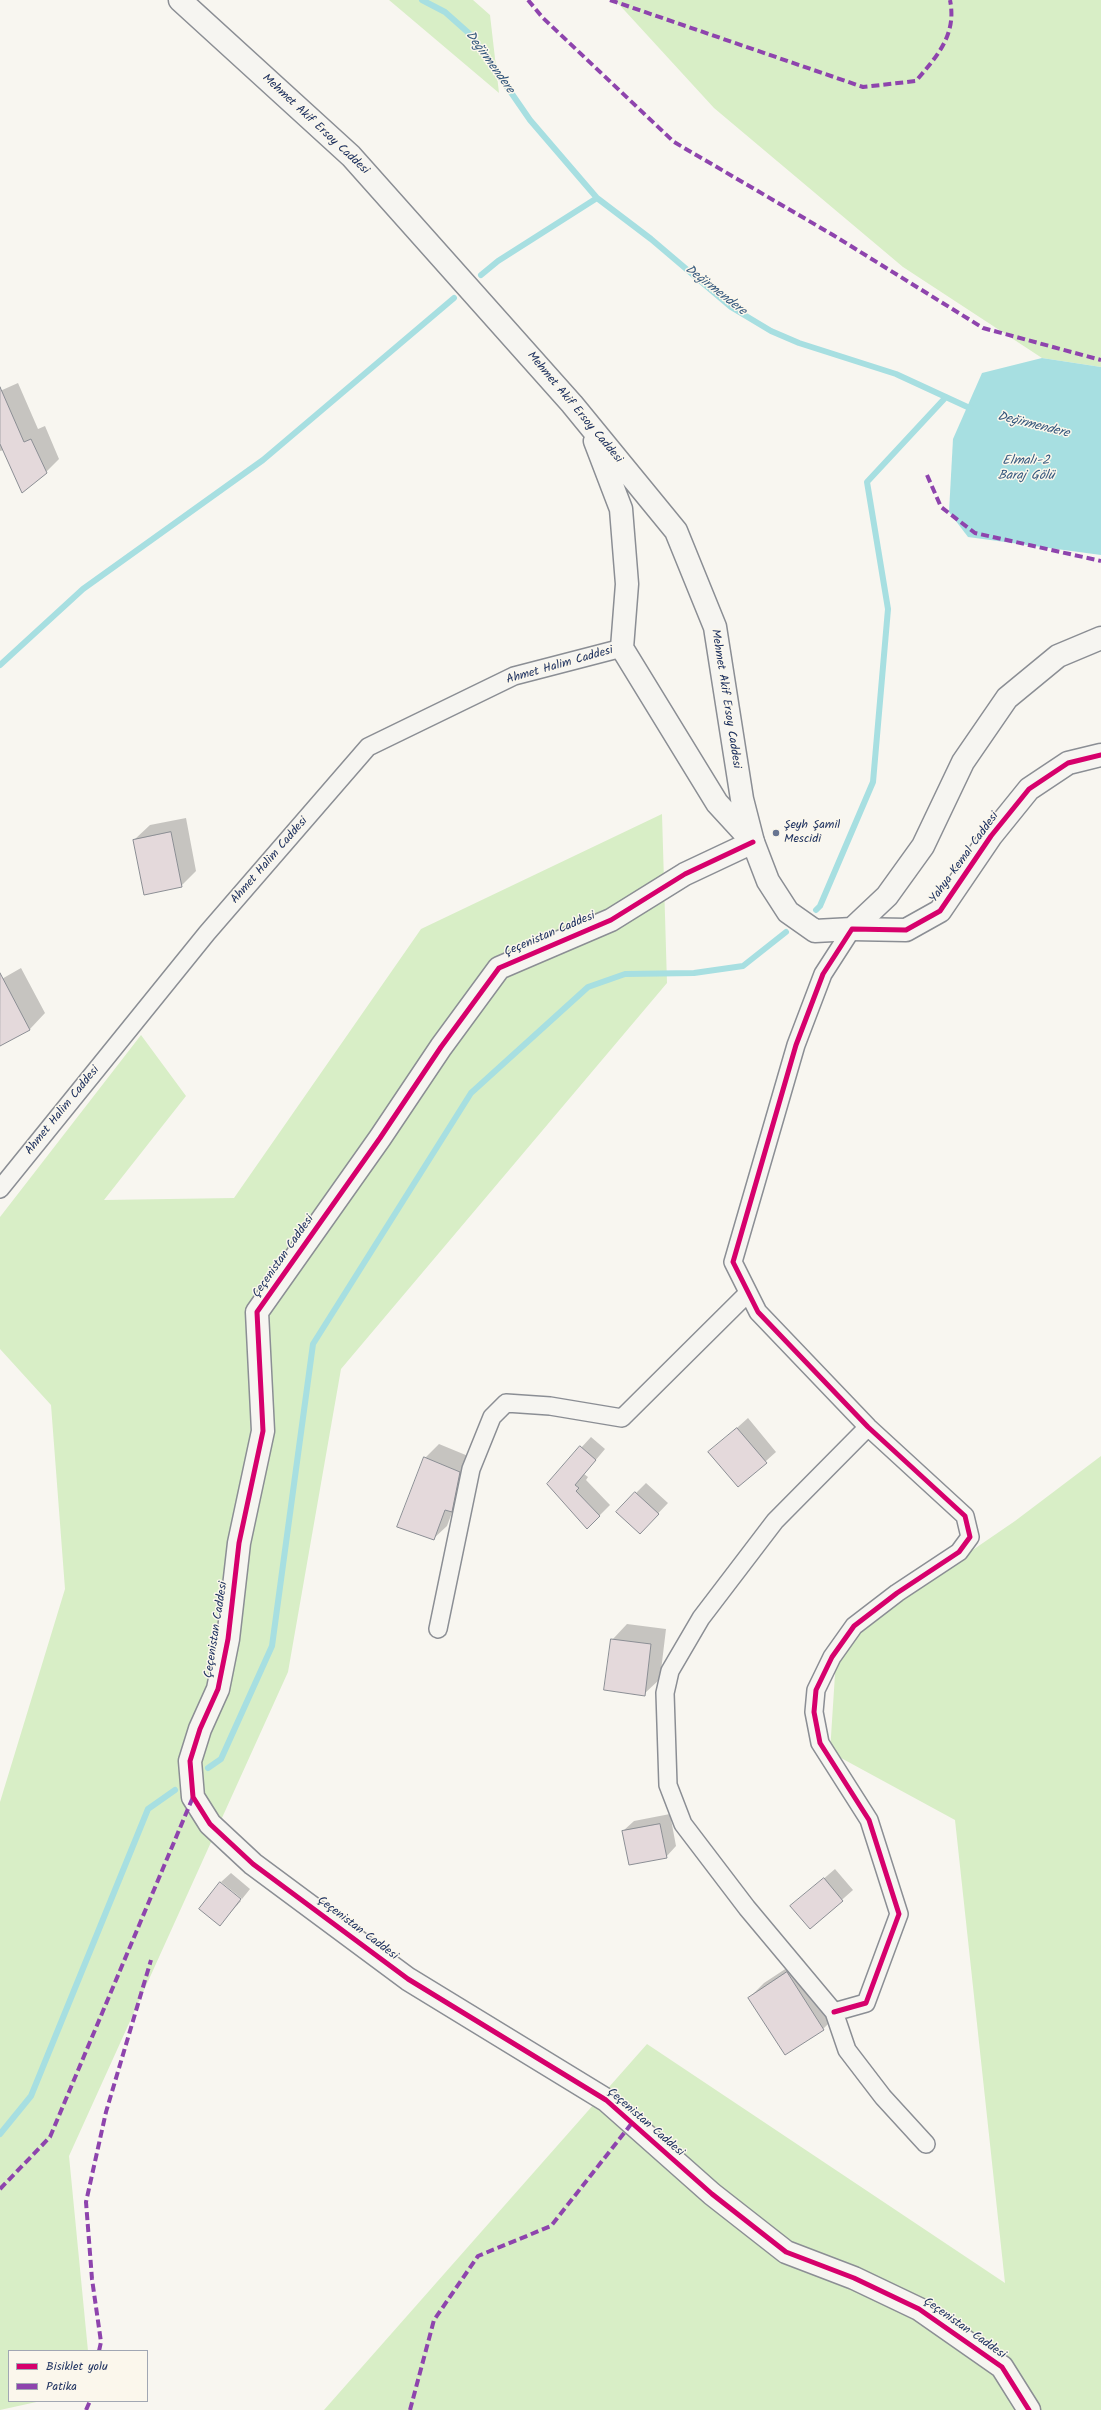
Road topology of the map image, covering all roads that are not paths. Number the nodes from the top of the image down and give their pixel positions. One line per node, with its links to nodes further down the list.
1 (180, 0): 2 (street, Mehmet Akif Ersoy Caddesi)
2 (587, 422): 4 (street); 6 (street, Mehmet Akif Ersoy Caddesi)
3 (1101, 638): 7 (street)
4 (622, 648): 6 (street); 8 (street, Ahmet Halim Caddesi)
5 (1101, 755): 7 (street, Yahya Kemal Caddesi)
6 (753, 842): 7 (street, Mehmet Akif Ersoy Caddesi); 14 (street, Çeçenistan Caddesi)
7 (852, 929): 9 (street)
8 (0, 1189)
9 (748, 1293): 10 (street); 11 (street)
10 (868, 1426): 12 (street); 12 (street)
11 (438, 1629)
12 (834, 2012): 13 (street)
13 (926, 2144)
14 (1029, 2410)

